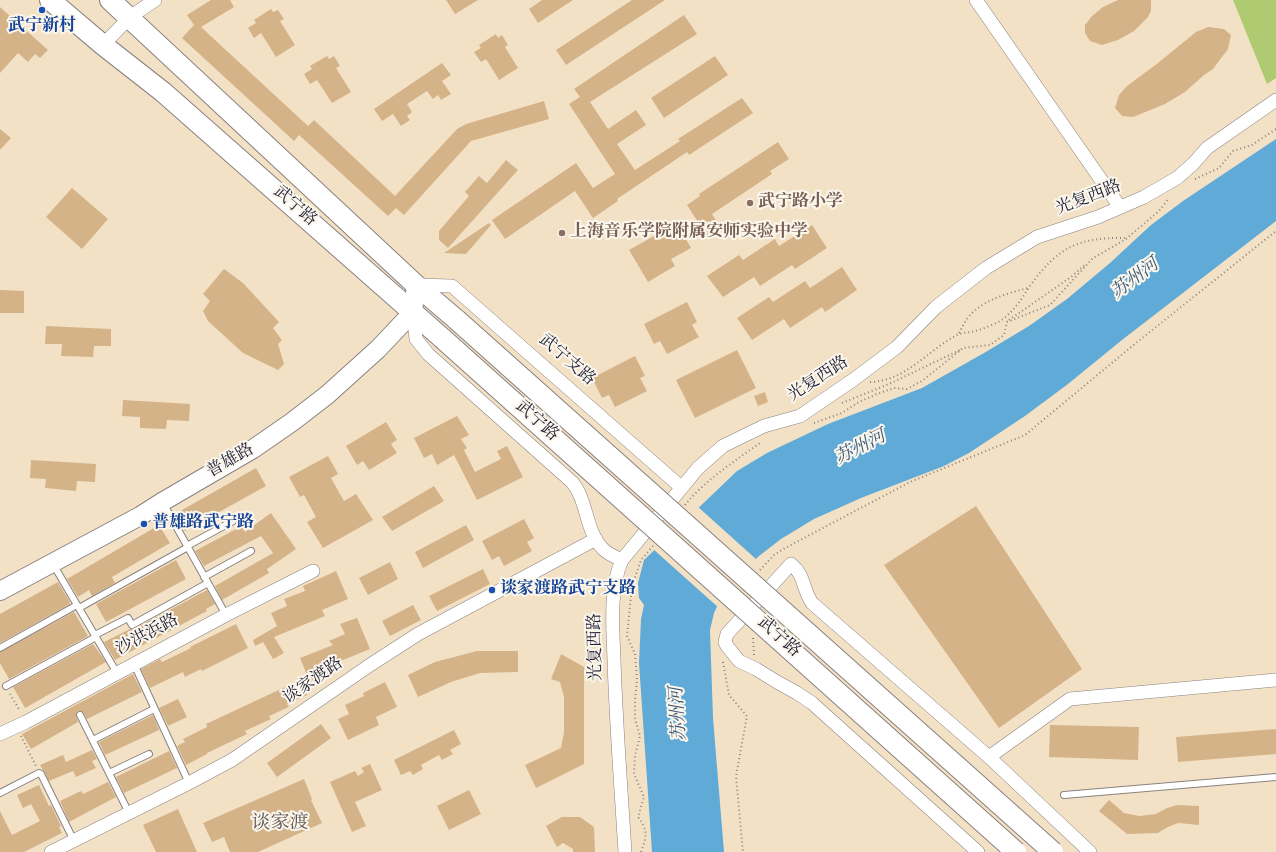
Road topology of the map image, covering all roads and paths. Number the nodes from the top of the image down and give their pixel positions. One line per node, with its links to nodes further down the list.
1 (50, 0): 6 (main road, 武宁路)
2 (110, 0): 5 (main road, 武宁路)
3 (155, 0): 5 (street)
4 (976, 0): 11 (street)
5 (130, 18): 6 (street); 15 (main road, 武宁路)
6 (103, 45): 17 (main road, 武宁路)
7 (1276, 100): 11 (street, 光复西路)
8 (1276, 129): 9 (path)
9 (1190, 182)
10 (1171, 195): 13 (path)
11 (1120, 207): 21 (street, 光复西路)
12 (1276, 231): 35 (path)
13 (1126, 238): 14 (path); 16 (path)
14 (1093, 258): 18 (path); 18 (path)
15 (416, 285): 17 (main road); 25 (street, 武宁支路); 72 (main road, 武宁路, bridge)
16 (1029, 288): 19 (path); 19 (path)
17 (413, 312): 26 (main road, 普雄路); 29 (street); 71 (main road, 武宁路, bridge)
18 (1007, 322): 20 (path)
19 (959, 334): 21 (path)
20 (962, 348): 22 (path); 23 (path)
21 (853, 380): 25 (street, 光复西路)
22 (838, 405)
23 (810, 424)
24 (760, 443): 27 (path)
25 (682, 488): 33 (street, 光复西路)
26 (162, 502): 31 (lane); 34 (main road, 普雄路)
27 (680, 511)
28 (233, 521): 31 (lane)
29 (596, 540): 33 (street); 61 (street, 谈家渡路)
30 (656, 542): 68 (path)
31 (187, 547): 37 (lane); 40 (lane)
32 (251, 551): 37 (lane)
33 (622, 560): 67 (street, 光复西路)
34 (52, 562): 39 (main road, 普雄路); 40 (lane)
35 (759, 570)
36 (313, 571): 41 (street, 沙洪浜路)
37 (204, 576): 38 (lane)
38 (208, 583): 41 (lane); 43 (lane)
39 (0, 591)
40 (78, 606): 43 (lane); 44 (lane)
41 (226, 615): 46 (street, 沙洪浜路)
42 (753, 634): 47 (path)
43 (95, 636): 48 (lane); 50 (lane)
44 (0, 648)
45 (723, 660): 69 (path)
46 (134, 664): 48 (street, 沙洪浜路); 51 (lane)
47 (756, 669): 57 (street); 70 (street)
48 (117, 673): 53 (street, 沙洪浜路)
49 (1276, 680): 57 (street)
50 (6, 686): 53 (path)
51 (154, 709): 55 (lane); 61 (lane)
52 (80, 715): 55 (lane)
53 (21, 724): 54 (street, 沙洪浜路); 58 (path)
54 (0, 734)
55 (93, 740): 59 (lane)
56 (149, 754): 59 (lane)
57 (990, 757): 73 (street)
58 (39, 773): 62 (lane); 65 (lane)
59 (109, 773): 64 (lane)
60 (1276, 778): 63 (lane)
61 (189, 783): 64 (street, 谈家渡路)
62 (0, 793)
63 (1064, 795)
64 (129, 813): 65 (street, 谈家渡路)
65 (74, 841): 66 (street, 谈家渡路)
66 (51, 852)
67 (625, 852)
68 (641, 852)
69 (743, 852)
70 (978, 852)
71 (1016, 852)
72 (1053, 852)
73 (1090, 852)

